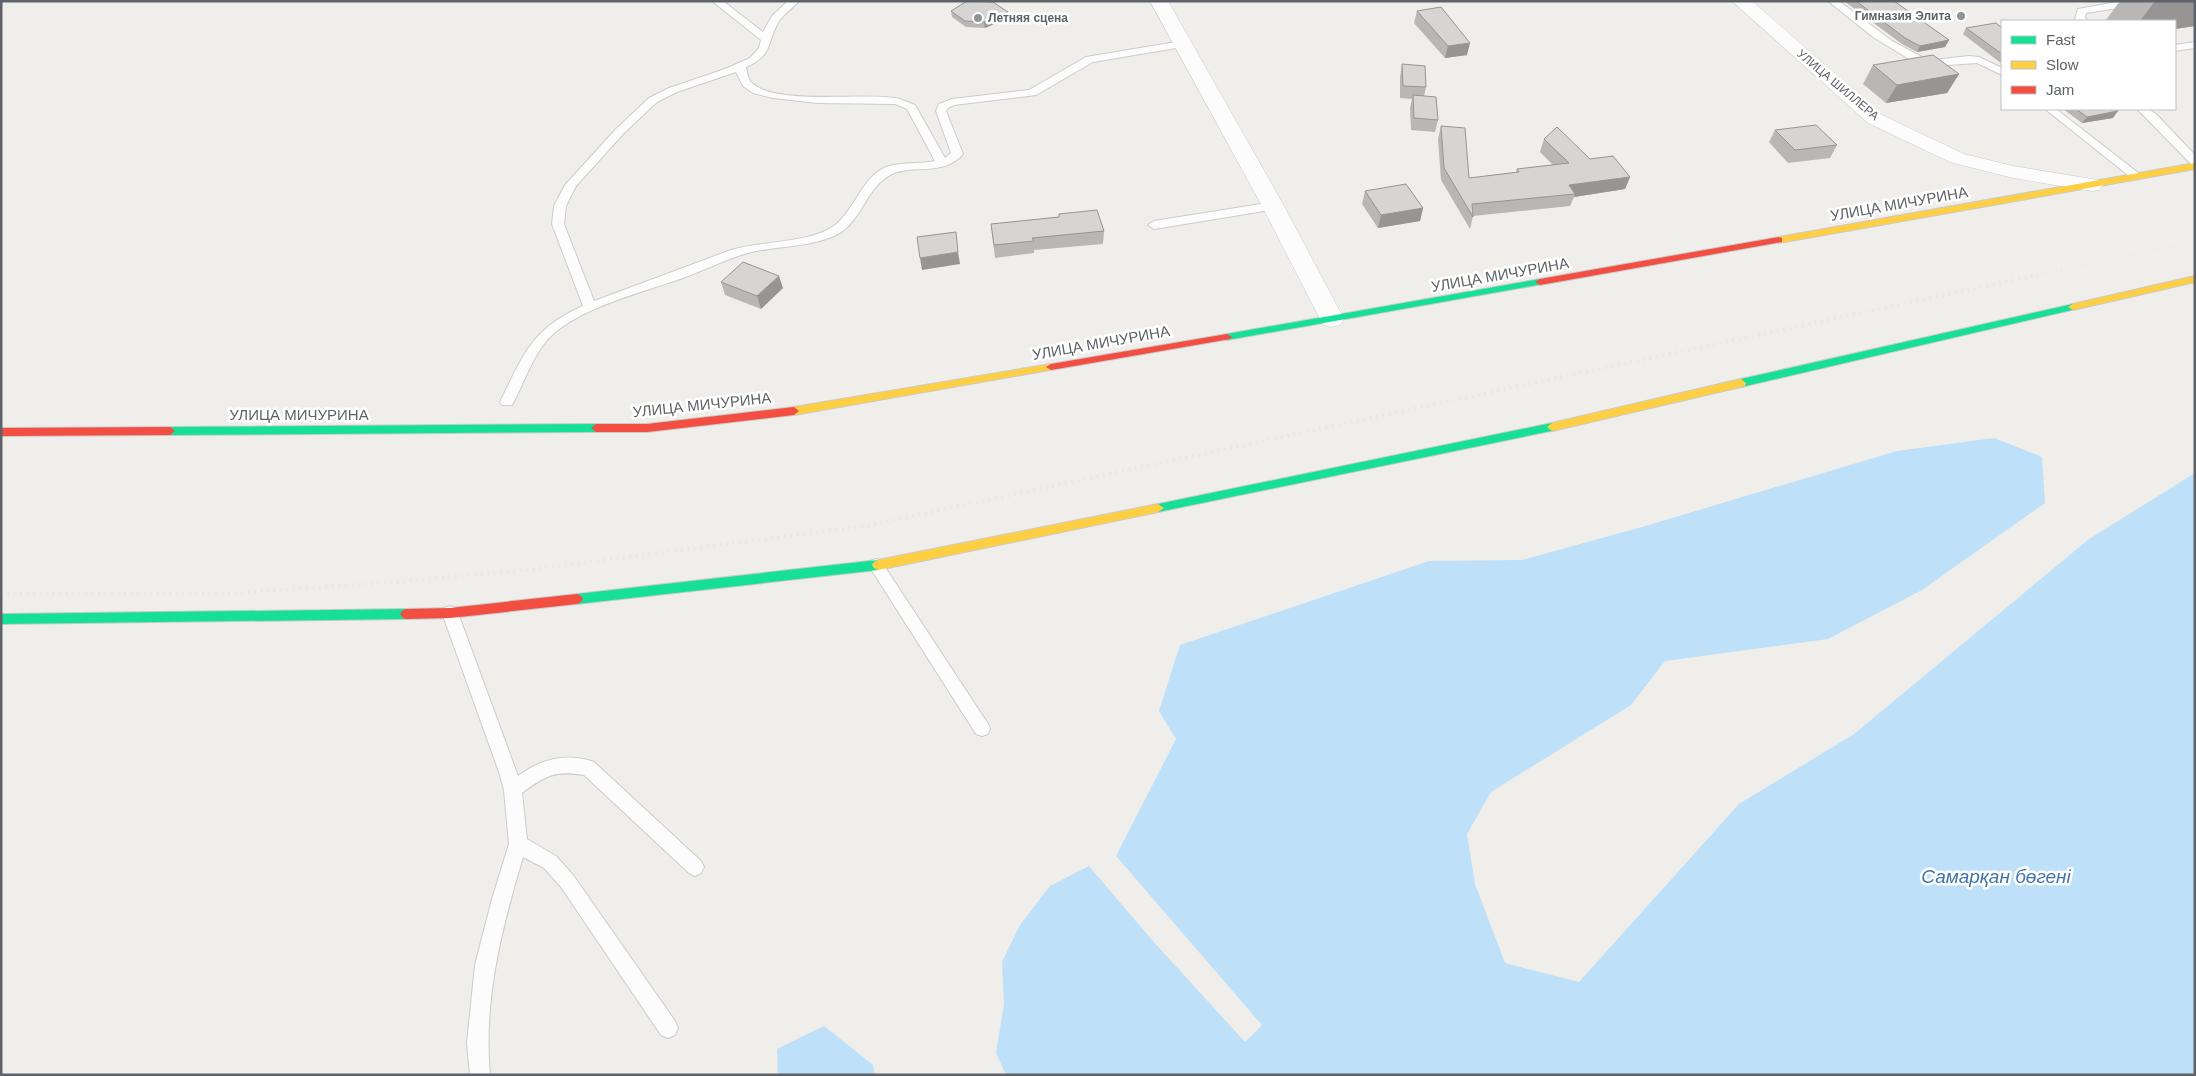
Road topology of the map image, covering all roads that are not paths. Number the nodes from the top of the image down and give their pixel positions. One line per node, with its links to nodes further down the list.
1 (717, 1): 8 (lane)
2 (794, 1): 8 (lane)
3 (1159, 1): 9 (street)
4 (1741, 1): 20 (street, УЛИЦА ШИЛЛЕРА)
5 (1833, 1): 13 (lane)
6 (2143, 1): 7 (lane)
7 (2082, 20)
8 (766, 40): 12 (lane)
9 (1182, 44): 17 (lane); 21 (street)
10 (2195, 45): 11 (lane)
11 (2176, 48)
12 (740, 66): 17 (lane); 24 (lane)
13 (2001, 71)
14 (2051, 110): 19 (lane)
15 (2143, 110): 16 (lane)
16 (2195, 162)
17 (942, 163): 24 (lane)
18 (2195, 166): 19 (main road, УЛИЦА МИЧУРИНА)
19 (2137, 176): 20 (main road, УЛИЦА МИЧУРИНА)
20 (2092, 185): 25 (main road, УЛИЦА МИЧУРИНА)
21 (1273, 206): 22 (lane); 25 (street)
22 (1154, 225)
23 (2195, 279): 28 (main road)
24 (590, 308): 26 (lane)
25 (1332, 320): 27 (main road, УЛИЦА МИЧУРИНА)
26 (508, 402)
27 (1, 432)
28 (876, 565): 29 (main road); 31 (lane)
29 (450, 613): 30 (main road); 32 (lane)
30 (1, 619)
31 (982, 730)
32 (513, 790): 33 (lane); 34 (lane)
33 (518, 844): 35 (lane); 36 (lane)
34 (695, 867)
35 (668, 1028)
36 (480, 1075)

